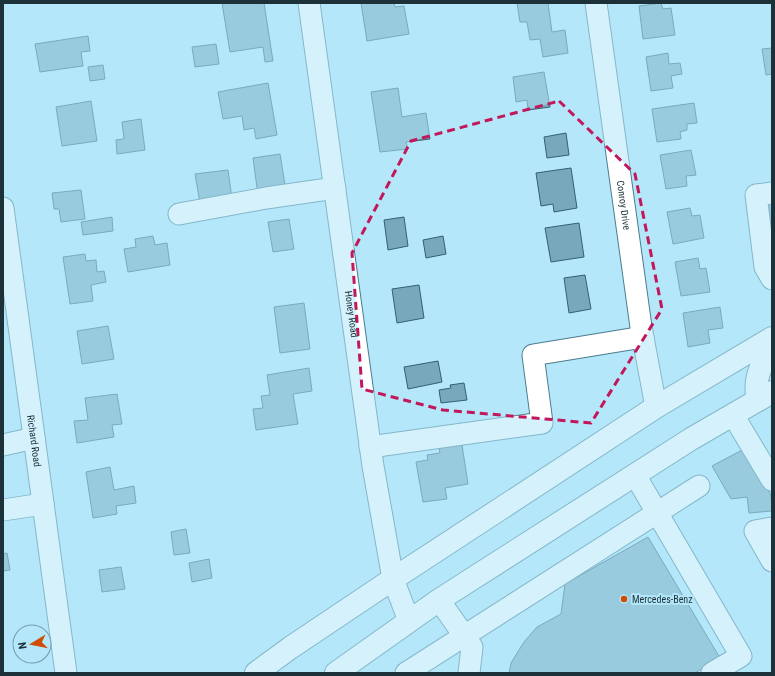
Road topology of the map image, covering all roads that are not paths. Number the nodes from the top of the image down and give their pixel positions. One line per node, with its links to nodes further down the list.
1 (309, 3): 3 (street, Honey Road)
2 (596, 3): 8 (street, Conroy Drive)
3 (335, 188): 6 (street); 16 (street, Honey Road)
4 (772, 193): 7 (street)
5 (3, 208): 14 (street, Richard Road)
6 (179, 214)
7 (772, 279)
8 (643, 337): 12 (street, Conroy Drive); 16 (street)
9 (772, 338): 12 (main road)
10 (772, 354): 11 (main road)
11 (768, 396): 13 (main road)
12 (656, 407): 25 (main road)
13 (733, 415): 17 (main road); 18 (street)
14 (34, 438): 15 (street); 20 (street, Richard Road)
15 (3, 445)
16 (370, 447): 25 (street, Honey Road)
17 (635, 475): 22 (street); 26 (main road)
18 (772, 480)
19 (699, 486): 22 (street)
20 (43, 504): 21 (street); 29 (street, Richard Road)
21 (3, 510)
22 (656, 512): 28 (street); 34 (street)
23 (772, 528): 24 (street)
24 (772, 561)
25 (392, 579): 27 (street, Honey Road); 30 (main road)
26 (439, 600): 27 (main road); 28 (street)
27 (409, 621): 31 (main road)
28 (464, 636): 32 (street); 33 (street)
29 (66, 673)
30 (256, 673)
31 (336, 673)
32 (406, 673)
33 (469, 673)
34 (712, 673)

